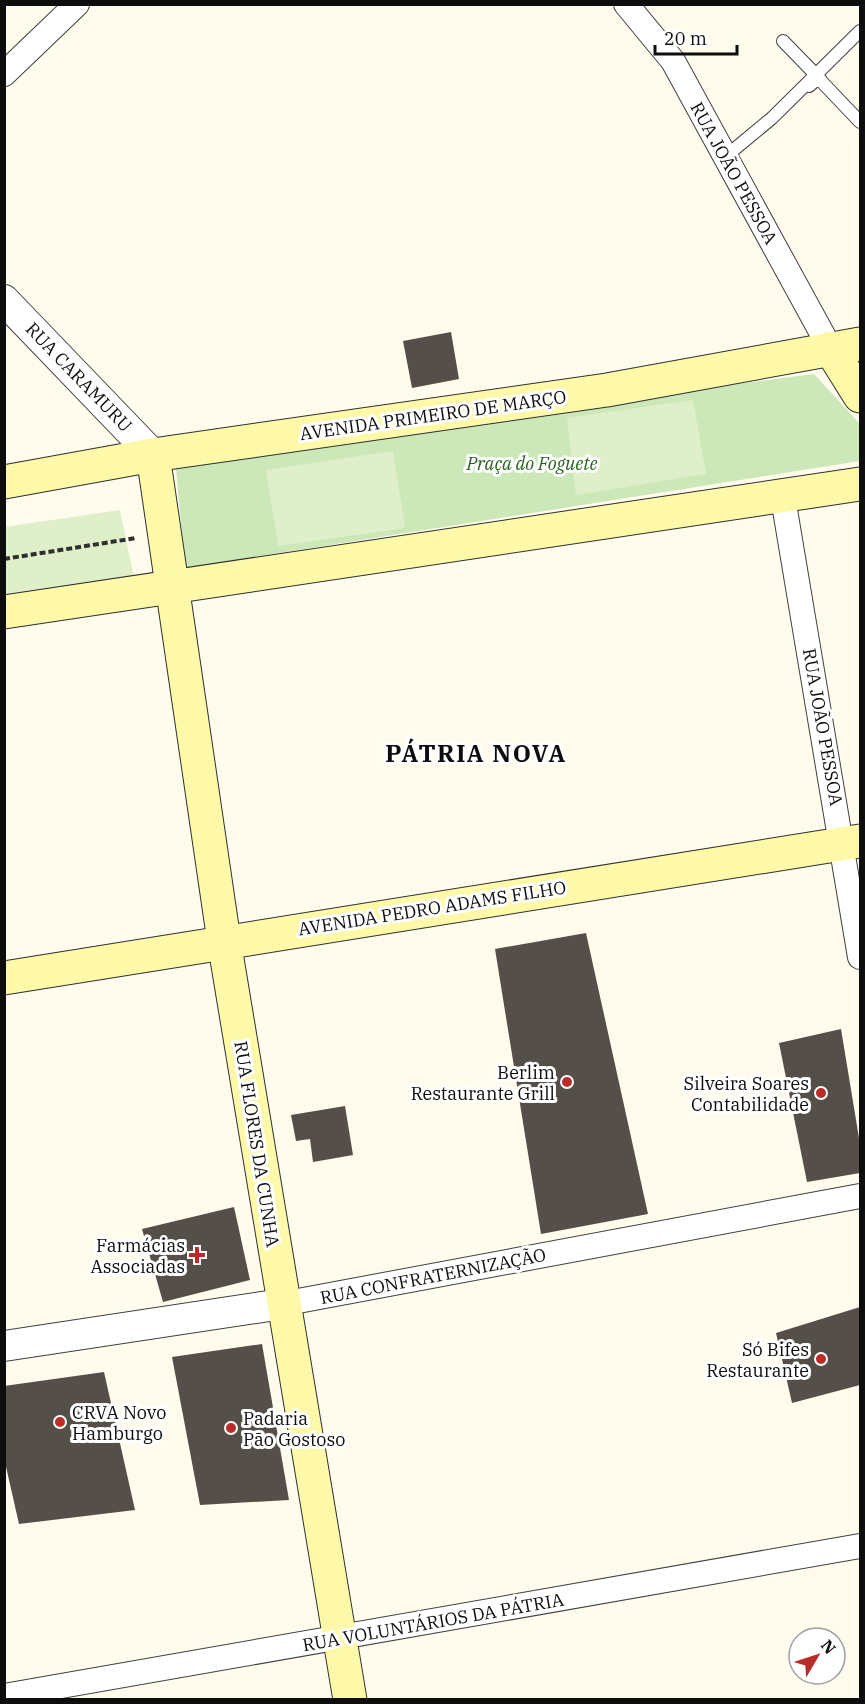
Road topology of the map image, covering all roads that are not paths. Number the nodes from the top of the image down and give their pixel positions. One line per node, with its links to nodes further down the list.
1 (77, 4): 5 (street)
2 (626, 4): 8 (street, RUA JOÃO PESSOA)
3 (857, 35): 6 (lane)
4 (783, 40): 6 (lane)
5 (4, 74)
6 (819, 78): 7 (lane); 8 (lane)
7 (857, 119)
8 (725, 157): 10 (street, RUA JOÃO PESSOA)
9 (4, 300): 12 (street, RUA CARAMURU)
10 (845, 346): 11 (main road); 12 (main road, AVENIDA PRIMEIRO DE MARÇO)
11 (861, 396)
12 (153, 455): 13 (main road, AVENIDA PRIMEIRO DE MARÇO); 16 (main road, RUA FLORES DA CUNHA)
13 (4, 482)
14 (861, 484): 15 (main road)
15 (783, 498): 16 (main road); 18 (street, RUA JOÃO PESSOA)
16 (172, 588): 17 (main road); 19 (main road, RUA FLORES DA CUNHA)
17 (4, 612)
18 (852, 843): 19 (main road, AVENIDA PEDRO ADAMS FILHO); 20 (street, RUA JOÃO PESSOA)
19 (224, 941): 21 (main road, AVENIDA PEDRO ADAMS FILHO); 23 (main road, RUA FLORES DA CUNHA)
20 (861, 957)
21 (4, 978)
22 (861, 1196): 23 (street, RUA CONFRATERNIZAÇÃO)
23 (282, 1304): 24 (street, RUA CONFRATERNIZAÇÃO); 26 (main road, RUA FLORES DA CUNHA)
24 (4, 1346)
25 (861, 1546): 26 (street, RUA VOLUNTÁRIOS DA PÁTRIA)
26 (340, 1639): 27 (street, RUA VOLUNTÁRIOS DA PÁTRIA); 28 (main road, RUA FLORES DA CUNHA)
27 (4, 1696)
28 (350, 1700)

